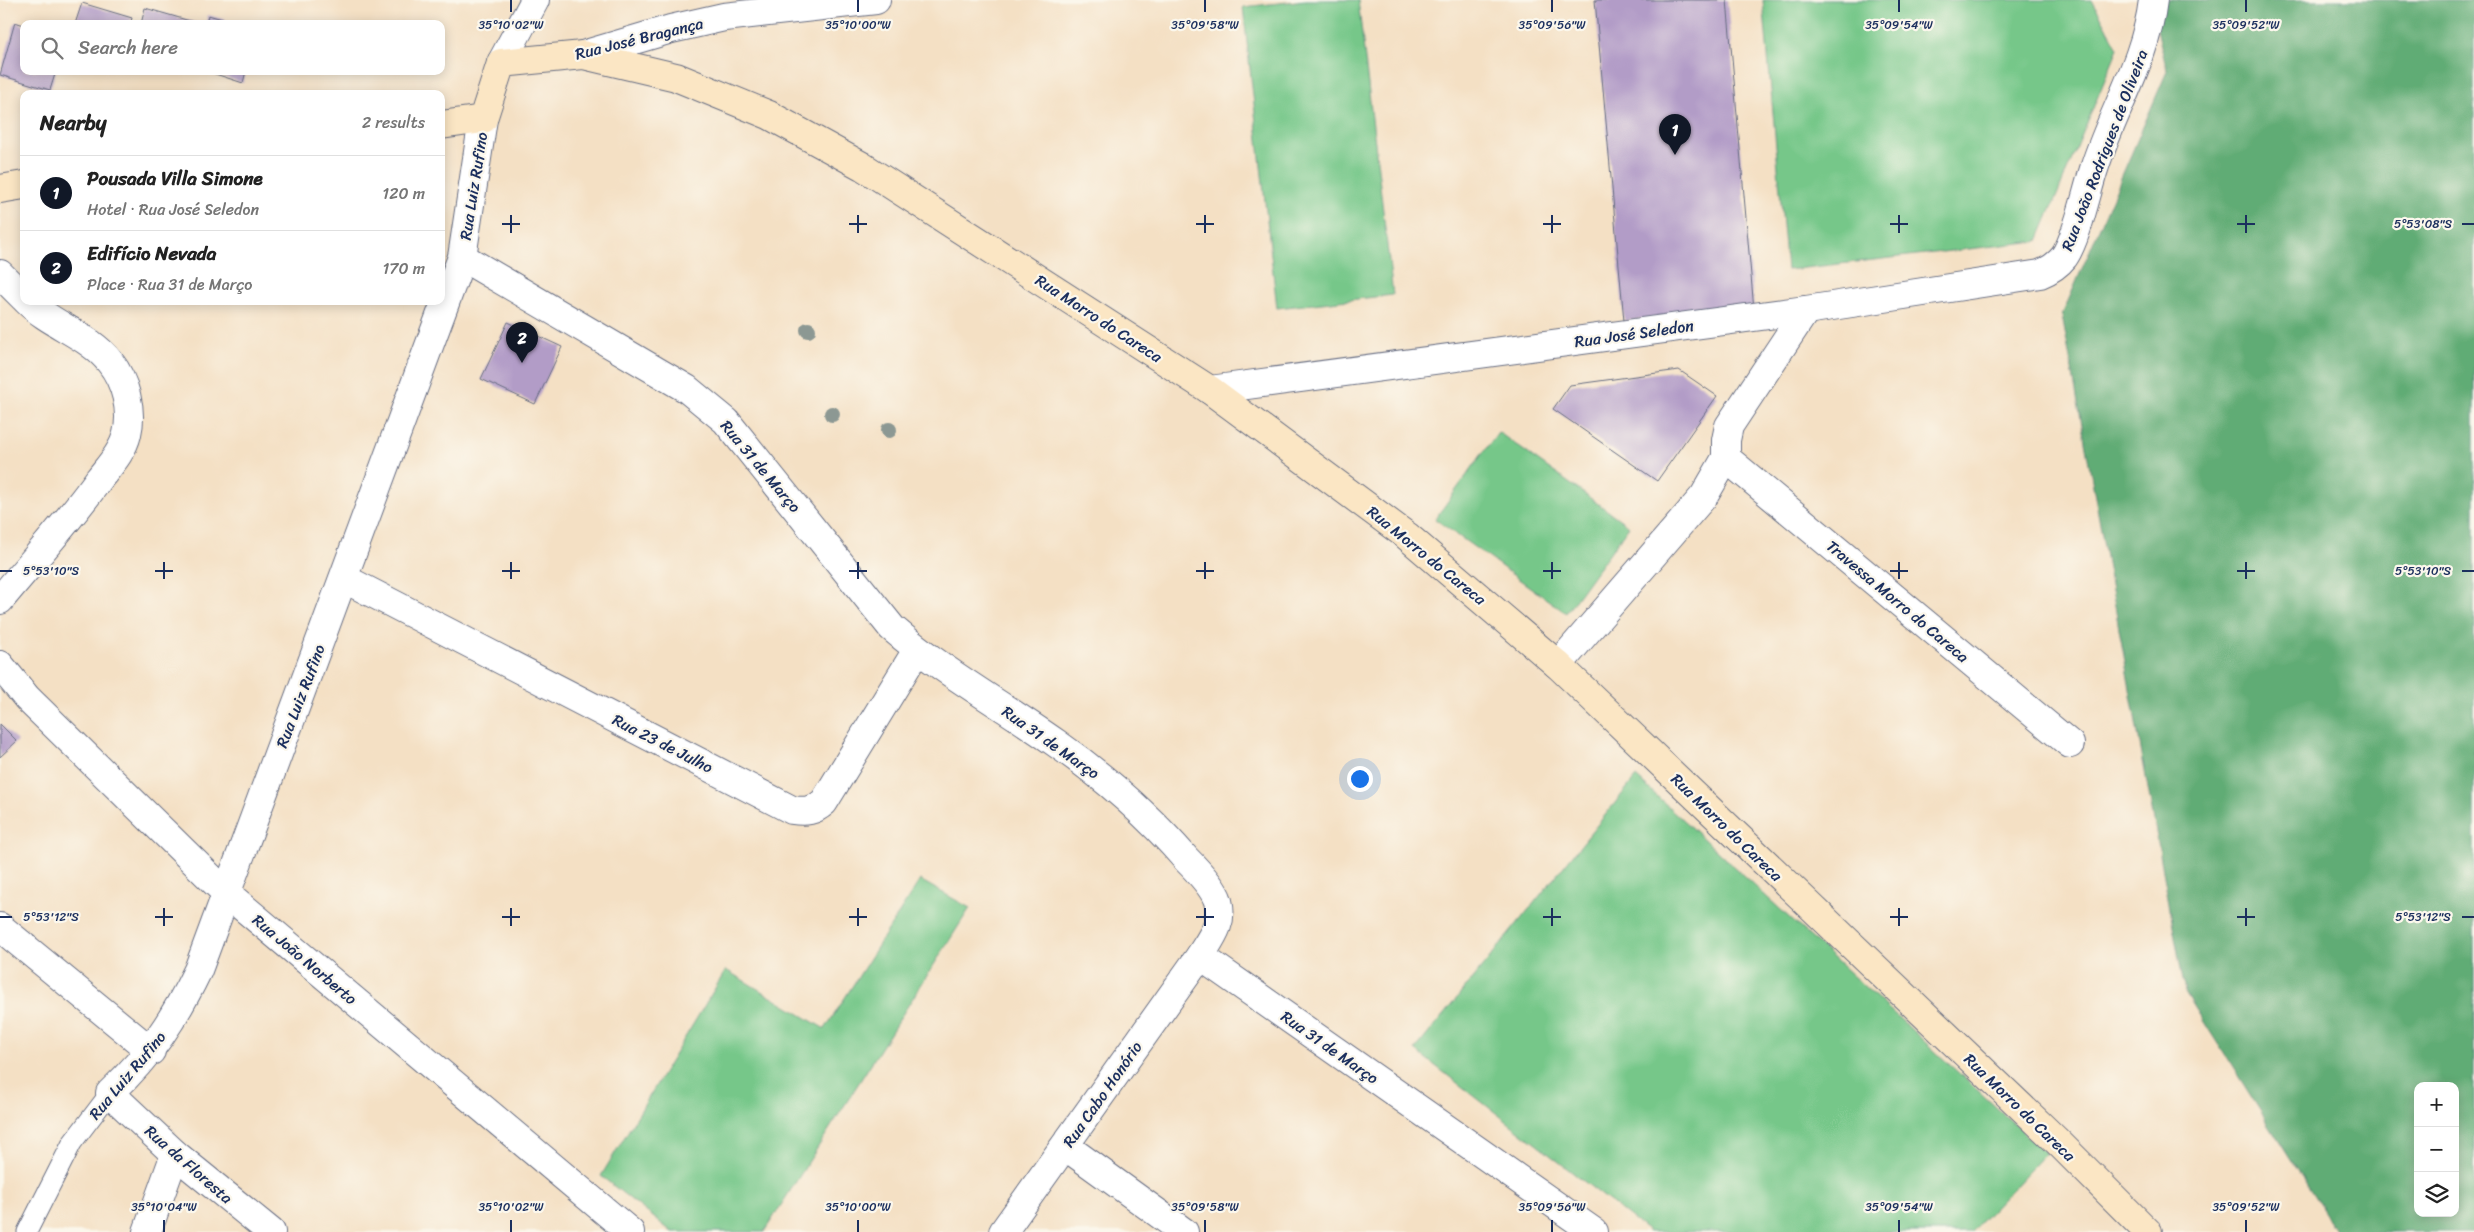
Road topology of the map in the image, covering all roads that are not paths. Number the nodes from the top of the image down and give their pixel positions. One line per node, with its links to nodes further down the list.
1 (535, 0): 5 (street)
2 (876, 0): 4 (street, Rua José Bragança)
3 (2152, 0): 11 (street, Rua João Rodrigues de Oliveira)
4 (583, 55): 5 (street, Rua José Bragança); 18 (street, Rua Morro do Careca)
5 (501, 63): 6 (street)
6 (483, 119): 7 (street); 10 (street, Rua Luiz Rufino)
7 (445, 124)
8 (20, 186): 9 (street)
9 (0, 189)
10 (462, 257): 14 (street, Rua Luiz Rufino); 22 (street, Rua 31 de Março)
11 (2055, 267): 17 (street, Rua José Seledon)
12 (0, 274): 13 (street)
13 (20, 294)
14 (445, 304)
15 (32, 305): 21 (street)
16 (445, 305): 20 (street, Rua Luiz Rufino)
17 (1806, 310): 18 (street, Rua José Seledon); 19 (street)
18 (1210, 390): 24 (street, Rua Morro do Careca)
19 (1726, 458): 24 (street); 25 (street, Travessa Morro do Careca)
20 (345, 579): 22 (street, Rua 23 de Julho); 26 (street, Rua Luiz Rufino)
21 (0, 600)
22 (917, 650): 28 (street, Rua 31 de Março)
23 (0, 665): 26 (street, Rua João Norberto)
24 (1558, 665): 40 (street, Rua Morro do Careca)
25 (2070, 744)
26 (225, 892): 29 (street, Rua Luiz Rufino); 36 (street, Rua João Norberto)
27 (0, 927): 29 (street)
28 (1200, 956): 31 (street, Rua Cabo Honório); 39 (street, Rua 31 de Março)
29 (151, 1051): 30 (street, Rua Luiz Rufino)
30 (110, 1092): 32 (street, Rua da Floresta); 33 (lane, Rua Luiz Rufino)
31 (1065, 1146): 37 (street, Rua Cabo Honório); 38 (street)
32 (175, 1154): 34 (street); 35 (street, Rua da Floresta)
33 (27, 1232)
34 (147, 1232)
35 (271, 1232)
36 (630, 1232)
37 (1003, 1232)
38 (1184, 1232)
39 (1594, 1232)
40 (2148, 1232)

